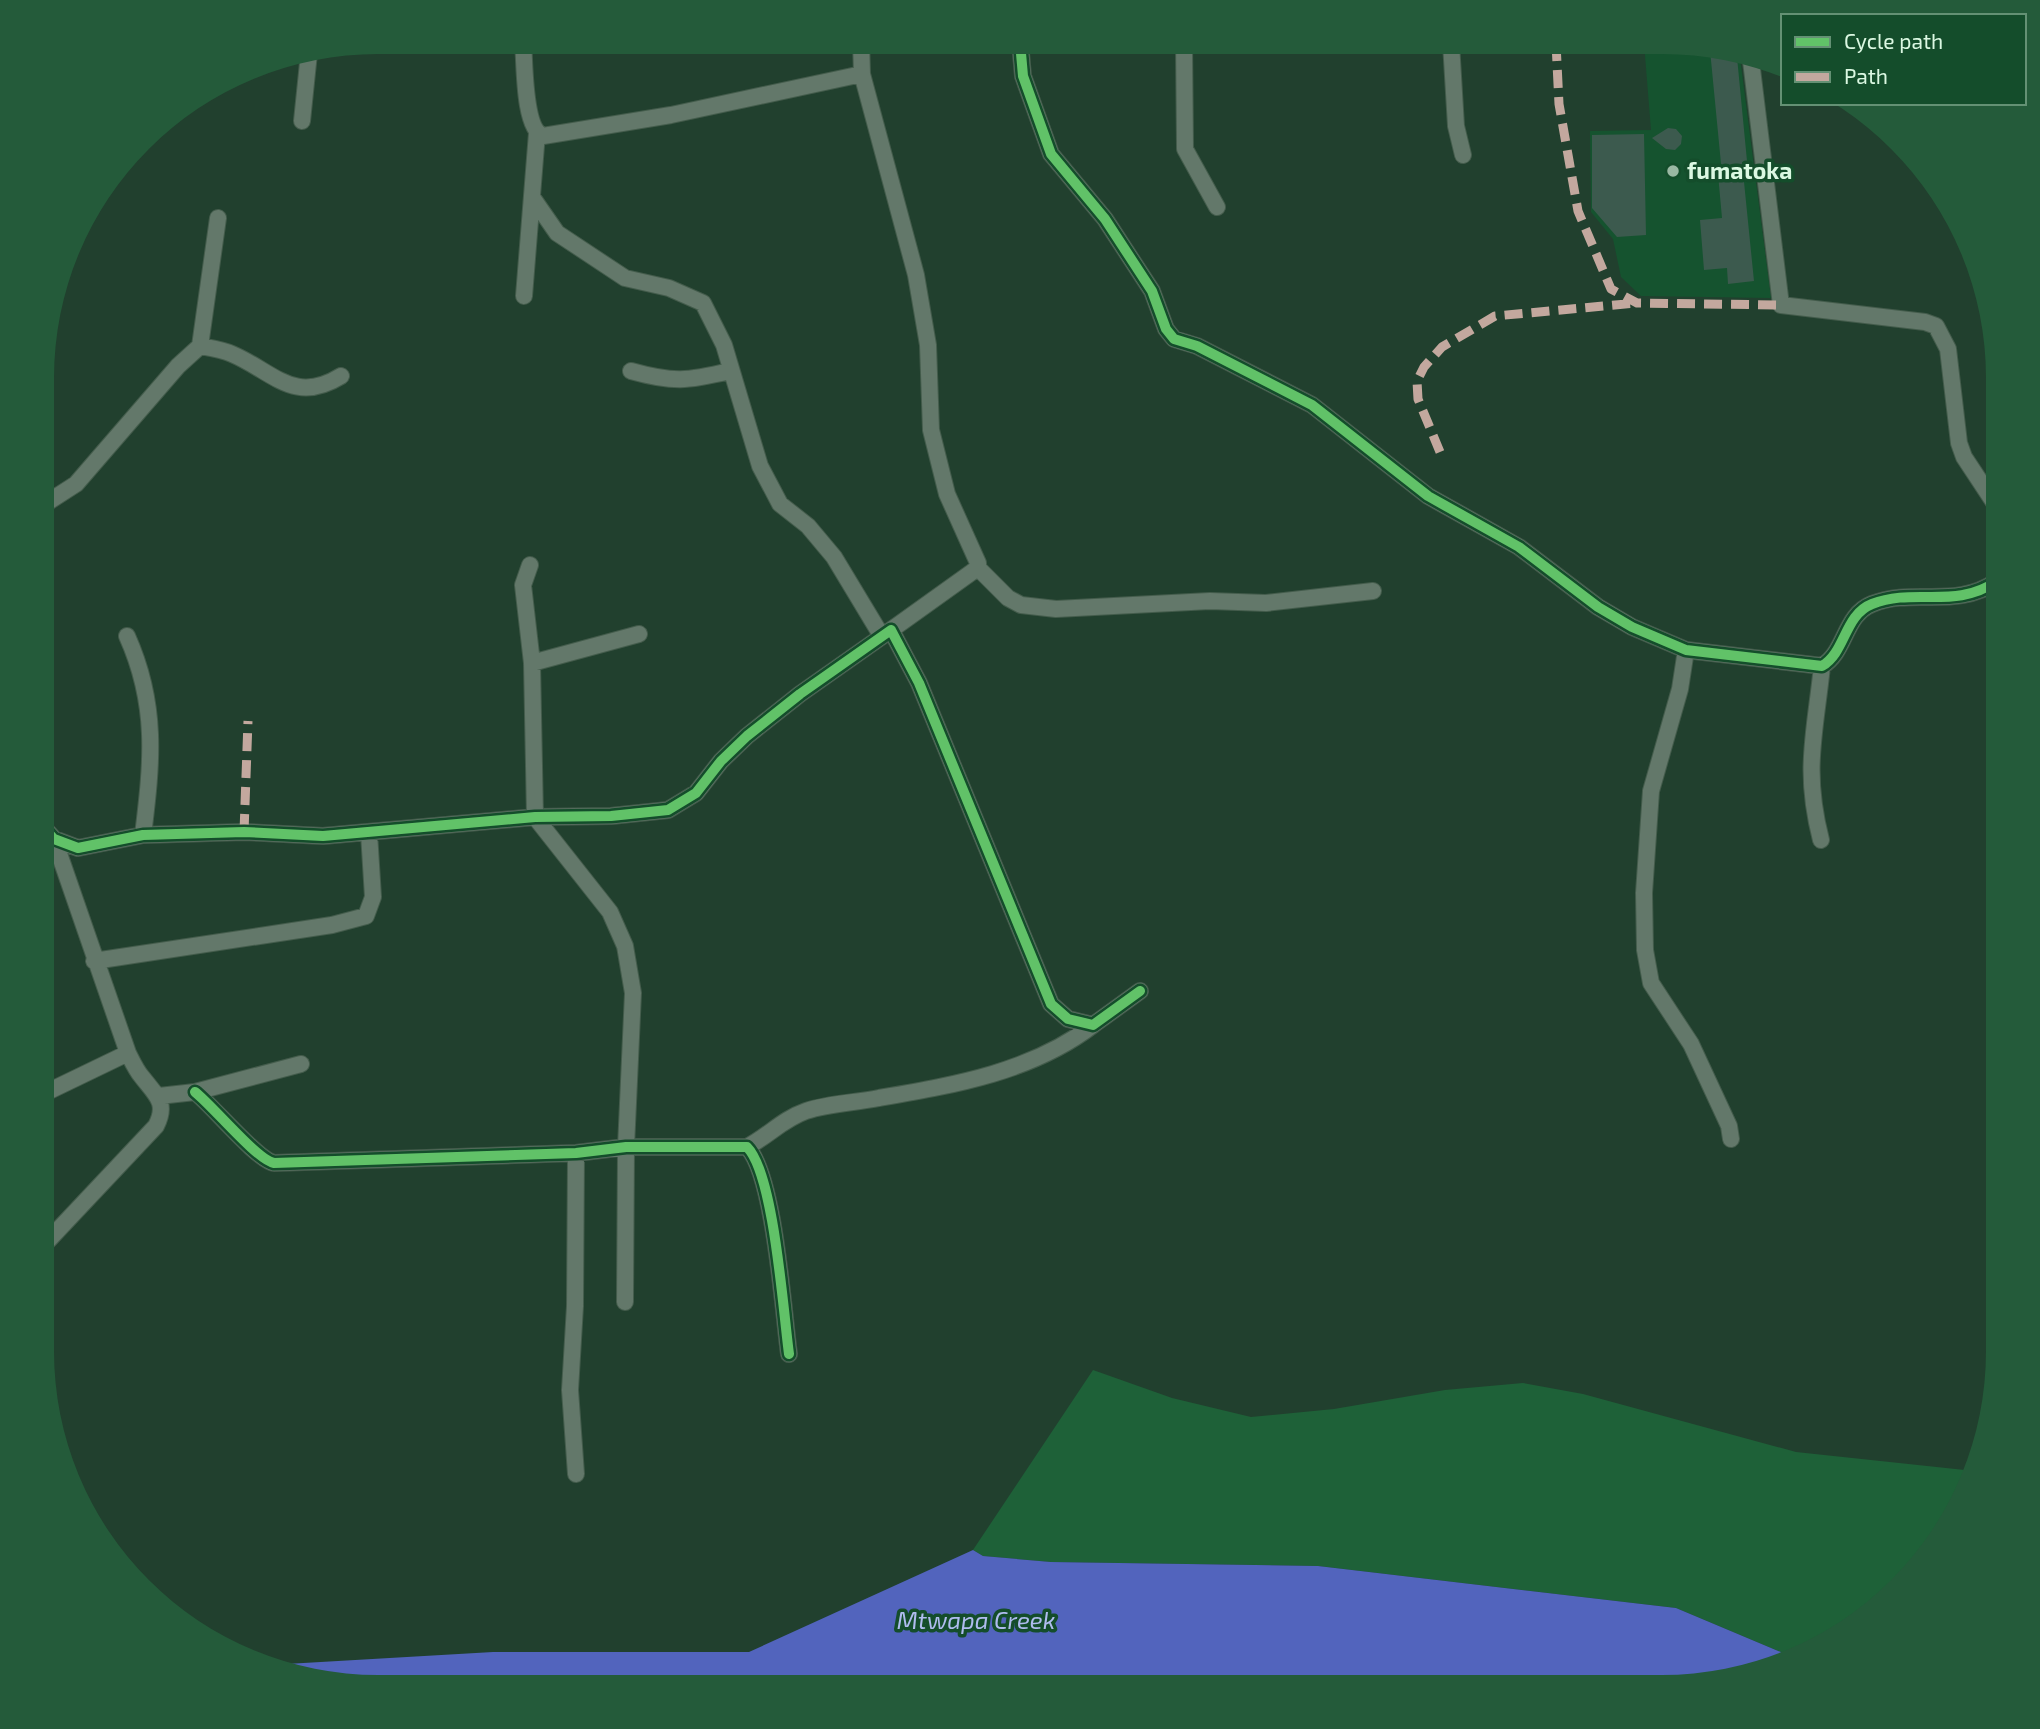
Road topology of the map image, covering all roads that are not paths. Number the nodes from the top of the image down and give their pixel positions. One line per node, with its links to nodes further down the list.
1 (524, 54): 10 (street)
2 (861, 54): 8 (street)
3 (1021, 54): 29 (street)
4 (1184, 54): 13 (street)
5 (1452, 54): 11 (street)
6 (308, 62): 9 (street)
7 (1752, 67): 20 (street)
8 (862, 74): 10 (street); 23 (street)
9 (302, 121)
10 (537, 133): 12 (street)
11 (1463, 155)
12 (532, 197): 15 (street); 18 (street)
13 (1217, 207)
14 (218, 218): 16 (street)
15 (524, 296)
16 (200, 346): 19 (street); 21 (street)
17 (631, 371): 18 (street)
18 (730, 371): 26 (street)
19 (341, 376)
20 (1986, 490)
21 (54, 498)
22 (530, 565): 30 (street)
23 (978, 568): 25 (street); 26 (street)
24 (1986, 588): 31 (street)
25 (1373, 591)
26 (886, 632): 32 (street); 40 (street)
27 (639, 634): 30 (street)
28 (127, 636): 34 (street)
29 (1686, 650): 31 (street); 46 (street)
30 (532, 663): 32 (street)
31 (1822, 666): 36 (street)
32 (535, 817): 33 (street); 47 (street)
33 (369, 833): 34 (street); 38 (street)
34 (143, 835): 35 (street)
35 (54, 836)
36 (1821, 840)
37 (54, 848): 38 (street)
38 (94, 961): 41 (street)
39 (1140, 991): 40 (street)
40 (1093, 1025): 48 (street)
41 (128, 1053): 43 (street); 45 (street)
42 (301, 1064): 44 (street)
43 (54, 1089)
44 (195, 1092): 45 (street); 49 (street)
45 (159, 1096): 50 (street)
46 (1731, 1139)
47 (626, 1147): 48 (street); 49 (street); 51 (street)
48 (747, 1147): 52 (street)
49 (576, 1153): 53 (street)
50 (54, 1235)
51 (625, 1302)
52 (789, 1354)
53 (576, 1474)

